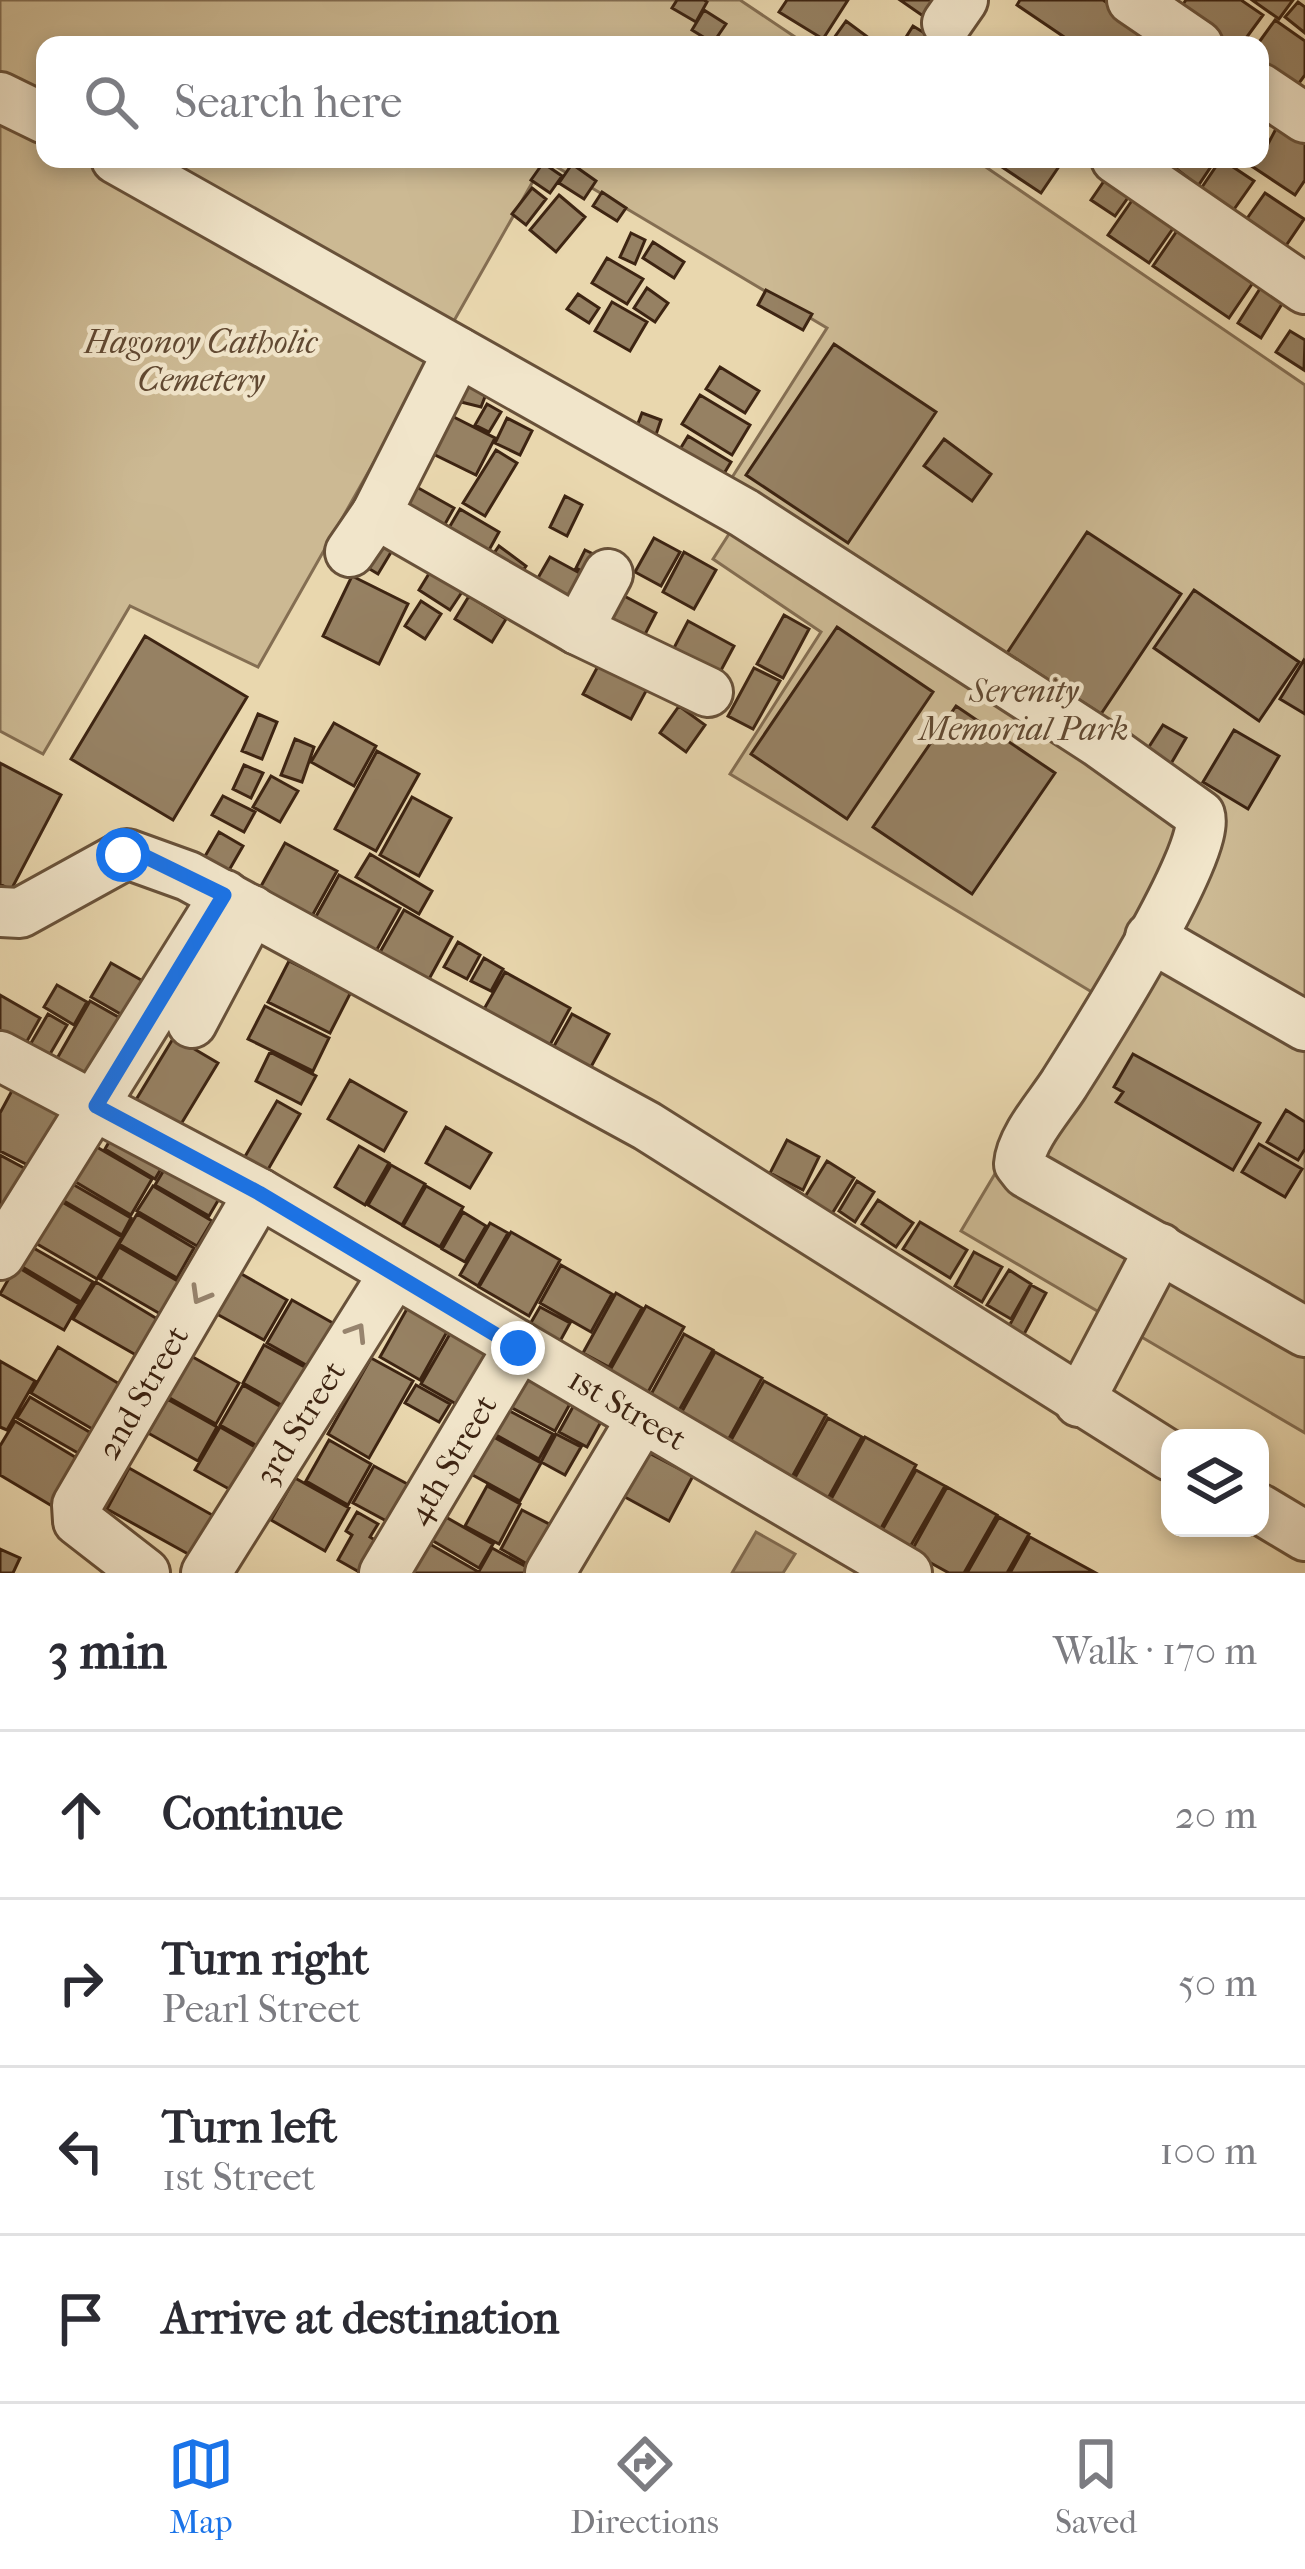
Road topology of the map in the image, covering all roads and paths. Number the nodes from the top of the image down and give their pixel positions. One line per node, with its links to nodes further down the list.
1 (1132, 0): 2 (street)
2 (1185, 36)
3 (1269, 94): 6 (street)
4 (0, 97): 5 (street)
5 (36, 115)
6 (1305, 118)
7 (132, 168): 10 (street)
8 (1143, 168): 9 (street)
9 (1305, 289)
10 (458, 352): 12 (street); 16 (street)
11 (608, 574): 12 (street)
12 (578, 630): 13 (street)
13 (708, 692)
14 (238, 902): 15 (street); 17 (street); 20 (street); 28 (street)
15 (0, 912)
16 (1150, 937): 18 (street); 22 (street)
17 (192, 1023)
18 (1305, 1026)
19 (0, 1056): 20 (street, 1st Street)
20 (96, 1106): 21 (street, 1st Street); 23 (street)
21 (259, 1193): 24 (street, 1st Street); 35 (street, 2nd Street, one-way to 35)
22 (1160, 1248): 25 (street); 27 (street)
23 (0, 1254)
24 (393, 1275): 26 (street, 1st Street); 36 (street, 3rd Street, one-way to 24)
25 (1305, 1332)
26 (518, 1348): 30 (street, 1st Street); 37 (street, 4th Street)
27 (1103, 1352): 28 (street); 29 (street)
28 (1024, 1366): 29 (street)
29 (1078, 1402): 31 (street)
30 (640, 1420): 34 (street, 1st Street); 38 (street)
31 (1161, 1451)
32 (1269, 1514): 33 (street)
33 (1305, 1536)
34 (859, 1561): 39 (street, 1st Street)
35 (145, 1573)
36 (206, 1573)
37 (384, 1573)
38 (550, 1573)
39 (908, 1573)

